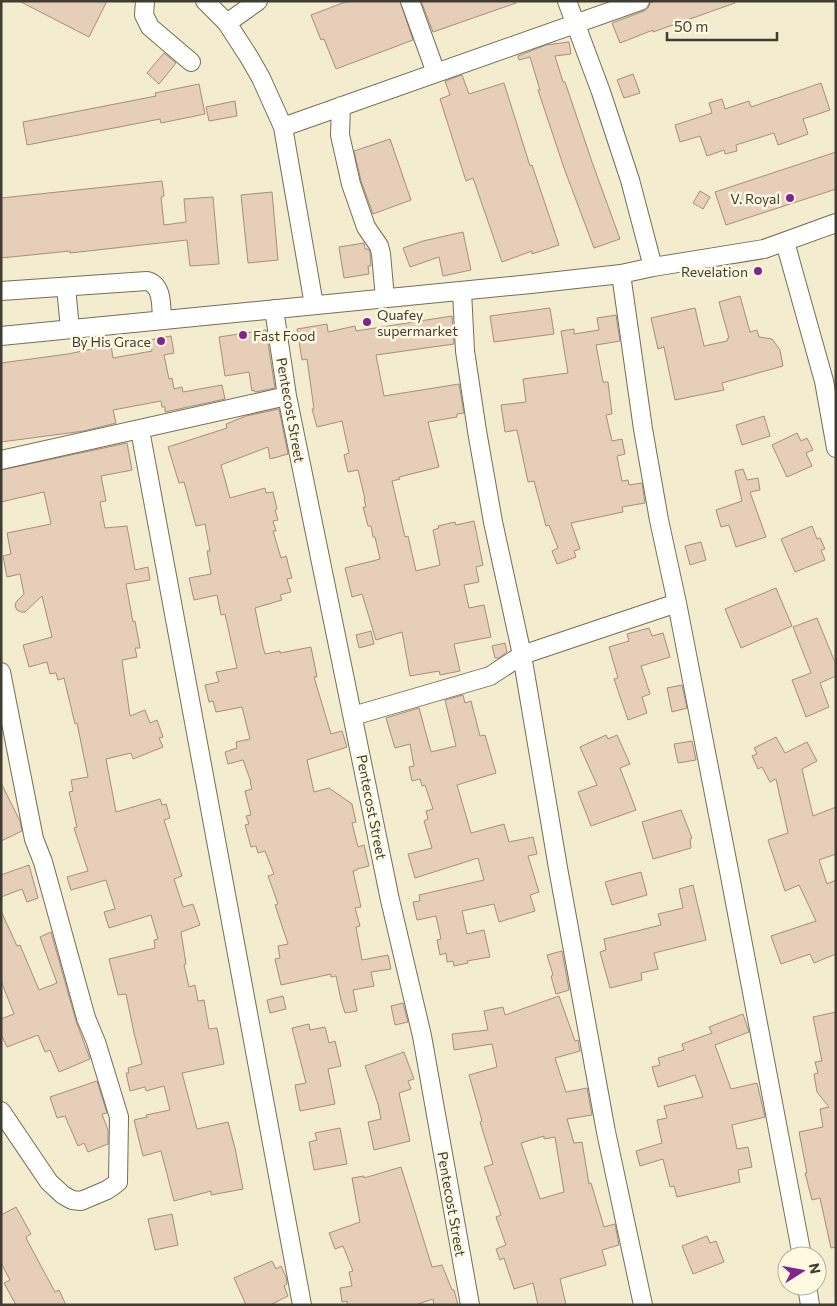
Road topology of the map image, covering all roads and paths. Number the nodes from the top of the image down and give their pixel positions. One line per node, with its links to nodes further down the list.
1 (145, 1): 9 (street)
2 (205, 1): 7 (street)
3 (258, 1): 7 (street)
4 (410, 1): 10 (street)
5 (567, 1): 8 (street)
6 (640, 1): 8 (street)
7 (227, 23): 12 (street)
8 (575, 23): 10 (street); 15 (street)
9 (191, 62)
10 (436, 73): 11 (street)
11 (341, 106): 12 (street); 20 (street)
12 (283, 127): 21 (street)
13 (836, 223): 14 (street)
14 (785, 242): 15 (street); 26 (street)
15 (653, 267): 16 (street)
16 (621, 274): 19 (street); 31 (street)
17 (66, 287): 18 (street); 23 (street); 24 (street)
18 (1, 291)
19 (462, 291): 20 (street); 32 (street)
20 (385, 298): 21 (street)
21 (314, 304): 22 (street)
22 (274, 309): 23 (street); 27 (street, Pentecost Street)
23 (162, 320): 24 (street)
24 (70, 329): 25 (street)
25 (1, 336)
26 (830, 379): 29 (street)
27 (287, 396): 28 (street); 34 (street, Pentecost Street)
28 (140, 430): 30 (street); 37 (street)
29 (836, 448)
30 (1, 460)
31 (677, 603): 32 (street); 36 (street)
32 (522, 655): 34 (street); 39 (street)
33 (1, 672): 35 (street)
34 (353, 716): 38 (street, Pentecost Street)
35 (1, 1111)
36 (800, 1246)
37 (302, 1305)
38 (470, 1305)
39 (643, 1305)

